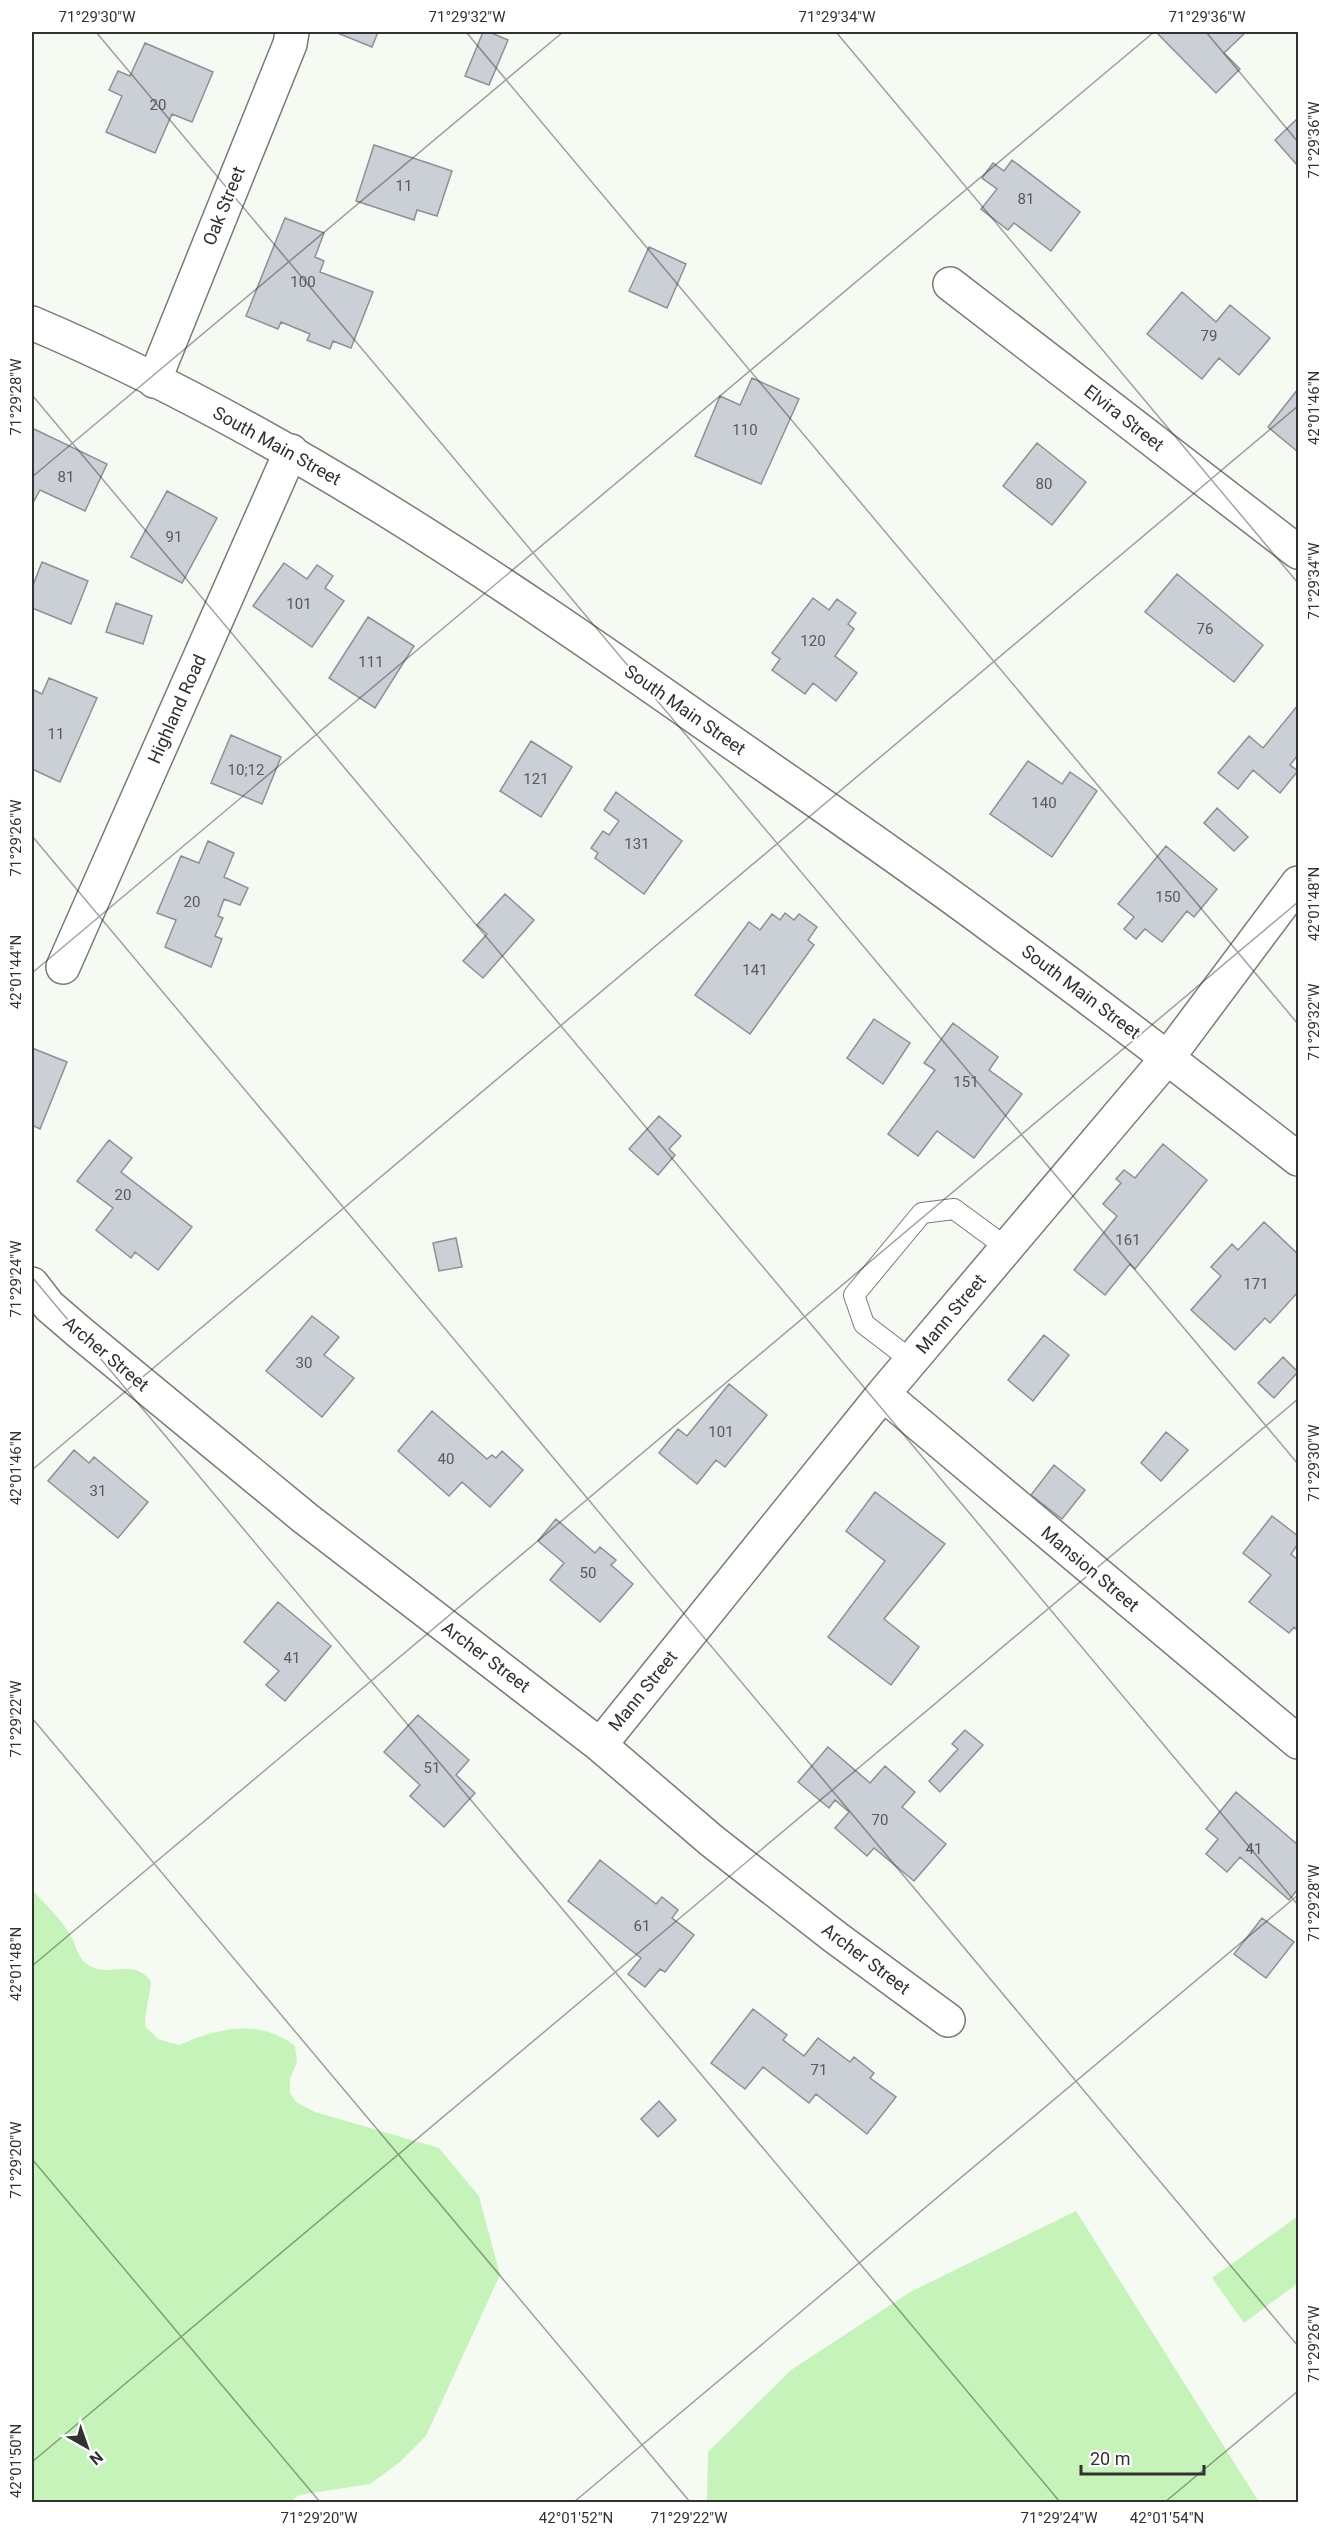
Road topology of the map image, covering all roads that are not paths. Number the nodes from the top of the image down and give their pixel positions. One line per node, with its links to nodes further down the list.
1 (292, 32): 4 (street, Oak Street)
2 (950, 284): 6 (street, Elvira Street)
3 (32, 323): 4 (street, South Main Street)
4 (154, 381): 5 (street, South Main Street)
5 (291, 451): 8 (street, Highland Road); 9 (street, South Main Street)
6 (1299, 552)
7 (1299, 883): 9 (street, Mann Street)
8 (63, 967)
9 (1168, 1057): 10 (street, South Main Street); 11 (street, Mann Street)
10 (1299, 1159)
11 (1007, 1248): 13 (street, Mann Street); 13 (lane)
12 (32, 1284): 16 (street, Archer Street)
13 (911, 1360): 14 (street, Mann Street)
14 (882, 1394): 15 (street, Mansion Street); 16 (street, Mann Street)
15 (1299, 1742)
16 (600, 1745): 17 (street, Archer Street)
17 (948, 2020)

